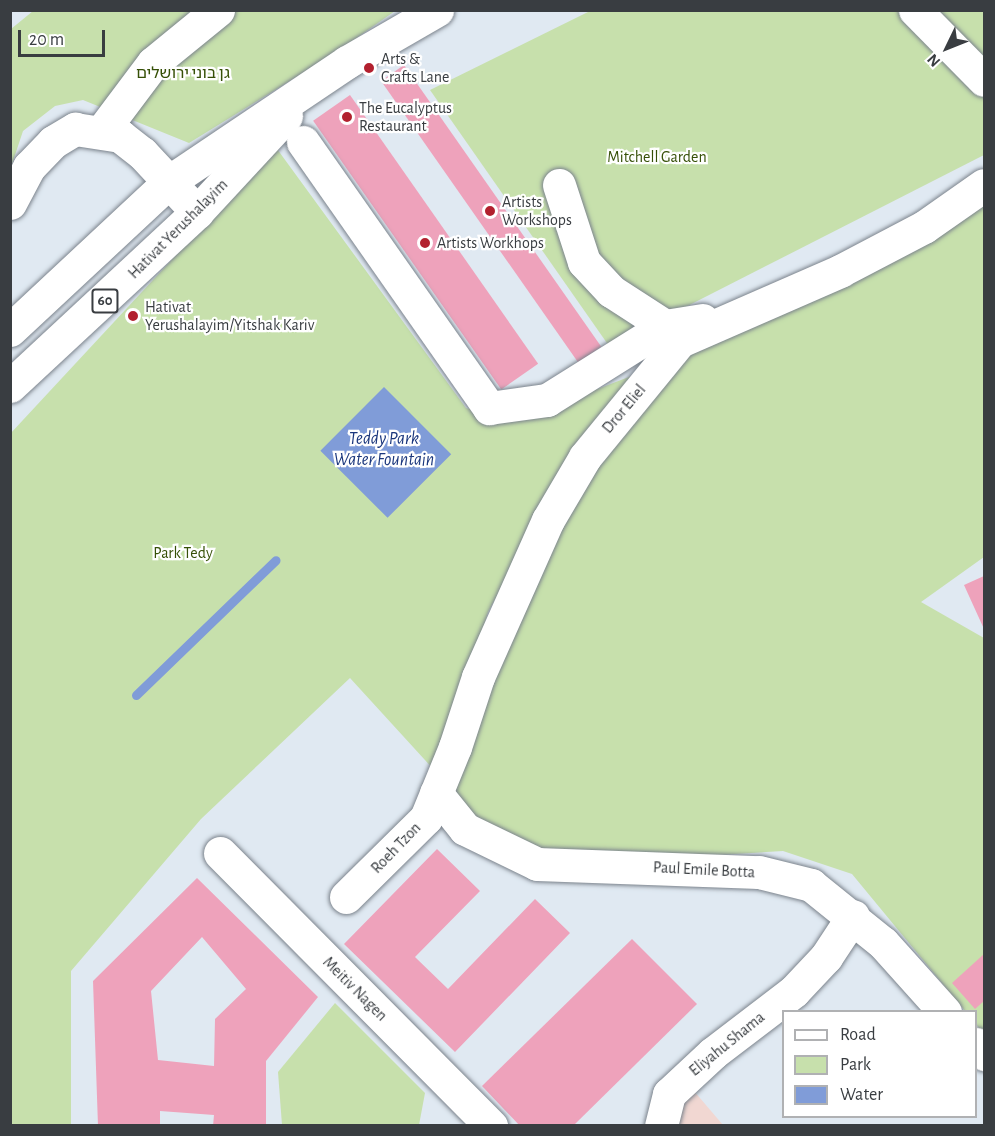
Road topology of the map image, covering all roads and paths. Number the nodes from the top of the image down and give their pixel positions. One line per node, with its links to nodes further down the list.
1 (218, 10): 6 (main road)
2 (437, 10): 5 (main road, Hativat Yerushalayim / 60)
3 (915, 10): 4 (main road)
4 (984, 80)
5 (311, 89): 8 (main road, Hativat Yerushalayim / 60); 12 (main road, Hativat Yerushalayim / 60)
6 (102, 131): 8 (main road); 11 (main road)
7 (303, 142): 14 (main road)
8 (170, 182): 12 (main road); 15 (main road, Hativat Yerushalayim / 60)
9 (559, 185): 14 (main road)
10 (984, 185): 13 (main road, Dror Eliel)
11 (10, 203)
12 (197, 212): 16 (main road, Hativat Yerushalayim / 60)
13 (743, 314): 14 (main road); 17 (main road, Dror Eliel)
14 (665, 326)
15 (10, 330)
16 (10, 386)
17 (436, 793): 19 (main road, Roeh Tzon); 20 (main road, Paul Emile Botta)
18 (220, 853): 22 (main road, Meitiv Nagen)
19 (346, 897)
20 (853, 916): 21 (main road, Paul Emile Botta); 23 (main road, Eliyahu Shama)
21 (944, 1010)
22 (490, 1125)
23 (661, 1125)

